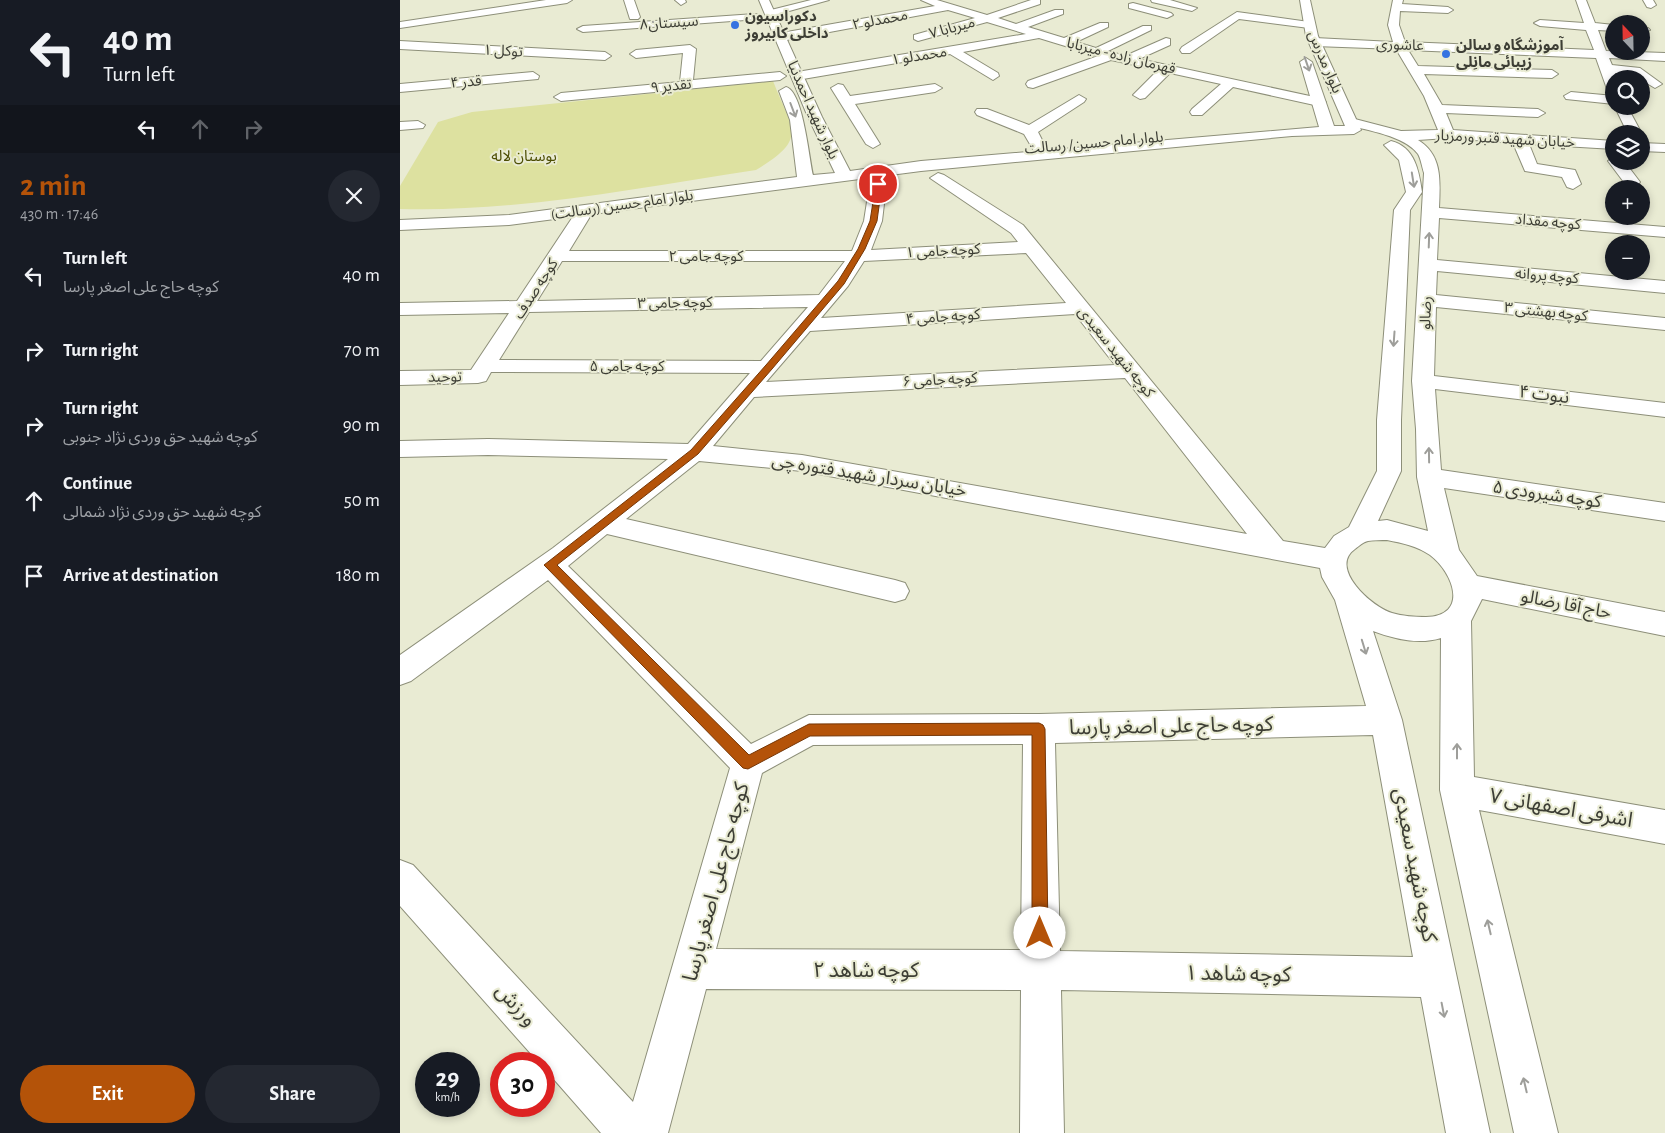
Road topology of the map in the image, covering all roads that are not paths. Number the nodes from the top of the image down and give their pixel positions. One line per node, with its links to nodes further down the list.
1 (562, 0): 13 (street)
2 (629, 0): 26 (street)
3 (748, 0): 27 (street)
4 (764, 0): 19 (street, بلوار شهید احمدنیا)
5 (779, 0): 11 (street)
6 (929, 0): 15 (street, قهرمان زاده - میربابا)
7 (1147, 0): 22 (street)
8 (1156, 0): 16 (street)
9 (1305, 0): 32 (street, بلوار مدرس)
10 (1581, 0): 24 (street)
11 (819, 1): 19 (street)
12 (1036, 2): 29 (street, میربابا ۷)
13 (539, 4): 21 (street); 28 (street)
14 (990, 6): 20 (street)
15 (948, 7): 20 (street, قهرمان زاده - میربابا); 44 (street, محمدلو ۲)
16 (1192, 8)
17 (1396, 8): 23 (street); 37 (street)
18 (1291, 10): 39 (street, بلوار مدرس)
19 (771, 13): 44 (street, بلوار شهید احمدنیا)
20 (968, 13): 29 (street, قهرمان زاده - میربابا)
21 (474, 14): 30 (street); 52 (street)
22 (1168, 15)
23 (1444, 15)
24 (1587, 15): 25 (street); 41 (street)
25 (1605, 16)
26 (634, 17)
27 (756, 17): 35 (street, سیستان۸); 36 (street)
28 (537, 18)
29 (986, 19): 33 (street, قهرمان زاده - میربابا); 45 (street, میربابا ۷)
30 (400, 25)
31 (1104, 25): 47 (street)
32 (1309, 25): 39 (street); 49 (street, بلوار مدرس)
33 (1015, 28): 42 (street, قهرمان زاده - میربابا); 42 (street, محمدلو ۱)
34 (1147, 28): 55 (street)
35 (583, 29)
36 (762, 29)
37 (1388, 30): 40 (street); 51 (street)
38 (1605, 30): 41 (street)
39 (1296, 31): 54 (street)
40 (1410, 31)
41 (1593, 32): 43 (street); 46 (street); 58 (street)
42 (1035, 34): 47 (street, قهرمان زاده - میربابا); 53 (street, محمدلو ۱)
43 (1534, 36): 51 (street, عاشوری); 58 (street, عاشوری)
44 (781, 37): 72 (street, بلوار شهید احمدنیا)
45 (918, 37)
46 (1565, 37)
47 (1065, 42): 55 (street, قهرمان زاده - میربابا)
48 (1166, 42): 62 (street)
49 (1314, 42): 51 (street, عاشوری); 96 (street, بلوار مدرس)
50 (400, 45): 52 (street, توکل ۱)
51 (1398, 45): 65 (street)
52 (455, 49): 59 (street, توکل ۱)
53 (954, 50): 68 (street, محمدلو ۱); 73 (street)
54 (1186, 50)
55 (1098, 52): 60 (street, قهرمان زاده - میربابا)
56 (636, 54): 77 (street)
57 (1303, 54): 88 (street, بلوار مدرس, one-way to 88)
58 (1603, 54): 61 (street, عاشوری); 67 (street)
59 (605, 56)
60 (1110, 56): 62 (street, قهرمان زاده - میربابا); 75 (street)
61 (1665, 57)
62 (1128, 59): 66 (street, قهرمان زاده - میربابا)
63 (774, 60): 71 (street, بلوار شهید احمدنیا)
64 (1487, 61): 65 (street)
65 (1411, 65): 69 (street); 80 (street)
66 (1168, 68): 74 (street, قهرمان زاده - میربابا); 82 (street)
67 (1607, 69): 76 (street)
68 (828, 71): 72 (street, محمدلو ۱); 87 (street)
69 (1552, 74)
70 (533, 76): 78 (street, قدر ۴)
71 (780, 76): 77 (street, ۹ تقدیر); 104 (street, بلوار شهید احمدنیا, one-way to 104)
72 (798, 76): 101 (street, بلوار شهید احمدنیا)
73 (993, 76)
74 (1231, 82): 88 (street, قهرمان زاده - میربابا); 91 (street)
75 (1033, 84)
76 (1655, 84)
77 (686, 85): 84 (street, ۹ تقدیر)
78 (400, 88)
79 (935, 88): 87 (street)
80 (1427, 89): 81 (street); 89 (street)
81 (1446, 90)
82 (1140, 95)
83 (1571, 96): 86 (street)
84 (561, 97)
85 (1079, 99): 97 (street)
86 (1605, 99)
87 (846, 101): 102 (street)
88 (1319, 102): 95 (street, بلوار مدرس)
89 (1438, 109): 92 (street); 98 (street)
90 (982, 112): 97 (street)
91 (1197, 112)
92 (1538, 113)
93 (418, 125): 94 (street)
94 (400, 126)
95 (1326, 126): 96 (street, بلوار امام حسین/ رسالت); 106 (street, بلوار امام حسین/ رسالت); 109 (street, بلوار امام حسین/ رسالت)
96 (1352, 126): 99 (street, رضالو); 145 (street, رضالو, one-way to 145)
97 (1030, 131): 106 (street)
98 (1446, 134): 99 (street, خیابان شهید قنبر ورمزیار); 100 (street, خیابان شهید قنبر ورمزیار)
99 (1397, 136): 119 (street, رضالو)
100 (1519, 138): 103 (street, خیابان شهید قنبر ورمزیار); 117 (street)
101 (828, 142): 109 (street); 112 (street, بلوار شهید احمدنیا)
102 (873, 144)
103 (1605, 144)
104 (798, 146): 108 (street); 113 (street, بلوار شهید احمدنیا)
105 (1650, 146): 107 (street)
106 (1038, 148): 109 (street, بلوار امام حسین/ رسالت)
107 (1663, 151)
108 (788, 159)
109 (887, 165): 112 (street, بلوار امام حسین/ رسالت); 125 (street)
110 (768, 170): 115 (street)
111 (1623, 170): 116 (street)
112 (840, 171): 113 (street, بلوار امام حسین (رسالت))
113 (805, 176): 115 (street, بلوار امام حسین (رسالت)); 118 (street, بلوار امام حسین (رسالت))
114 (938, 178): 123 (street, کوچه شهید سعیدی)
115 (743, 179): 120 (street, بلوار امام حسین (رسالت))
116 (1630, 180)
117 (1573, 184)
118 (586, 210): 121 (street, بلوار امام حسین (رسالت)); 124 (street, کوچه صدف)
119 (1430, 212): 122 (street, کوچه مقداد); 126 (street, رضالو, one-way to 119)
120 (400, 214)
121 (400, 225)
122 (1665, 232)
123 (1031, 247): 125 (street, کوچه جامی ۱); 131 (street, کوچه شهید سعیدی)
124 (557, 256): 125 (street, کوچه جامی ۲); 130 (street, کوچه صدف)
125 (856, 256): 129 (street)
126 (1428, 266): 127 (street, کوچه پروانه); 128 (street, رضالو)
127 (1665, 287)
128 (1427, 300): 133 (street, کوچه بهشتی ۳); 139 (street, رضالو)
129 (825, 301): 130 (street, کوچه جامی ۳); 134 (street)
130 (525, 306): 132 (street, کوچه جامی ۳); 135 (street, کوچه صدف)
131 (1081, 308): 134 (street, کوچه جامی ۴); 137 (street, کوچه شهید سعیدی)
132 (400, 309)
133 (1665, 324)
134 (805, 326): 136 (street)
135 (484, 366): 136 (street, کوچه جامی ۵); 138 (street, توحید)
136 (769, 367): 140 (street)
137 (1131, 371): 140 (street, کوچه جامی ۶); 150 (street, کوچه شهید سعیدی)
138 (400, 378)
139 (1423, 381): 141 (street, نبوت ۴); 144 (street, رضالو, one-way to 139)
140 (749, 390): 143 (street)
141 (1665, 410)
142 (403, 452): 143 (street, خیابان سردار شهید فتوره چی)
143 (694, 452): 148 (street); 150 (street, خیابان سردار شهید فتوره چی)
144 (1429, 477): 146 (street, کوچه شیرودی ۵); 147 (street, رضالو)
145 (1375, 500): 147 (street); 149 (street, رضالو)
146 (1665, 512)
147 (1437, 514): 151 (street, رضالو)
148 (604, 524): 153 (street); 155 (street)
149 (1359, 533): 151 (street); 152 (street)
150 (1274, 550): 152 (street, خیابان سردار شهید فتوره چی)
151 (1446, 554): 154 (street)
152 (1333, 560): 156 (street)
153 (550, 565): 159 (street); 162 (street)
154 (1467, 585): 157 (street); 158 (street, حاج آقا رضالو)
155 (895, 591)
156 (1349, 600): 157 (street); 160 (street, کوچه شهید سعیدی, one-way to 160)
157 (1456, 620): 163 (street, one-way to 157)
158 (1665, 624)
159 (400, 672)
160 (1386, 720): 161 (street, کوچه حاج علی اصغر پارسا); 168 (street, کوچه شهید سعیدی)
161 (1039, 729): 162 (street, کوچه حاج علی اصغر پارسا); 167 (street)
162 (748, 763): 166 (street, کوچه حاج علی اصغر پارسا)
163 (1457, 790): 164 (street, اشرفی اصفهانی ۷); 173 (street, one-way to 163)
164 (1665, 827)
165 (400, 878): 169 (street, ورزش)
166 (692, 969): 167 (street, کوچه شاهد ۲); 170 (street, کوچه حاج علی اصغر پارسا)
167 (1040, 970): 168 (street, کوچه شاهد ۱); 171 (street)
168 (1437, 977): 172 (street, کوچه شهید سعیدی, one-way to 172)
169 (631, 1133)
170 (646, 1133)
171 (1042, 1133)
172 (1468, 1133)
173 (1536, 1133)

